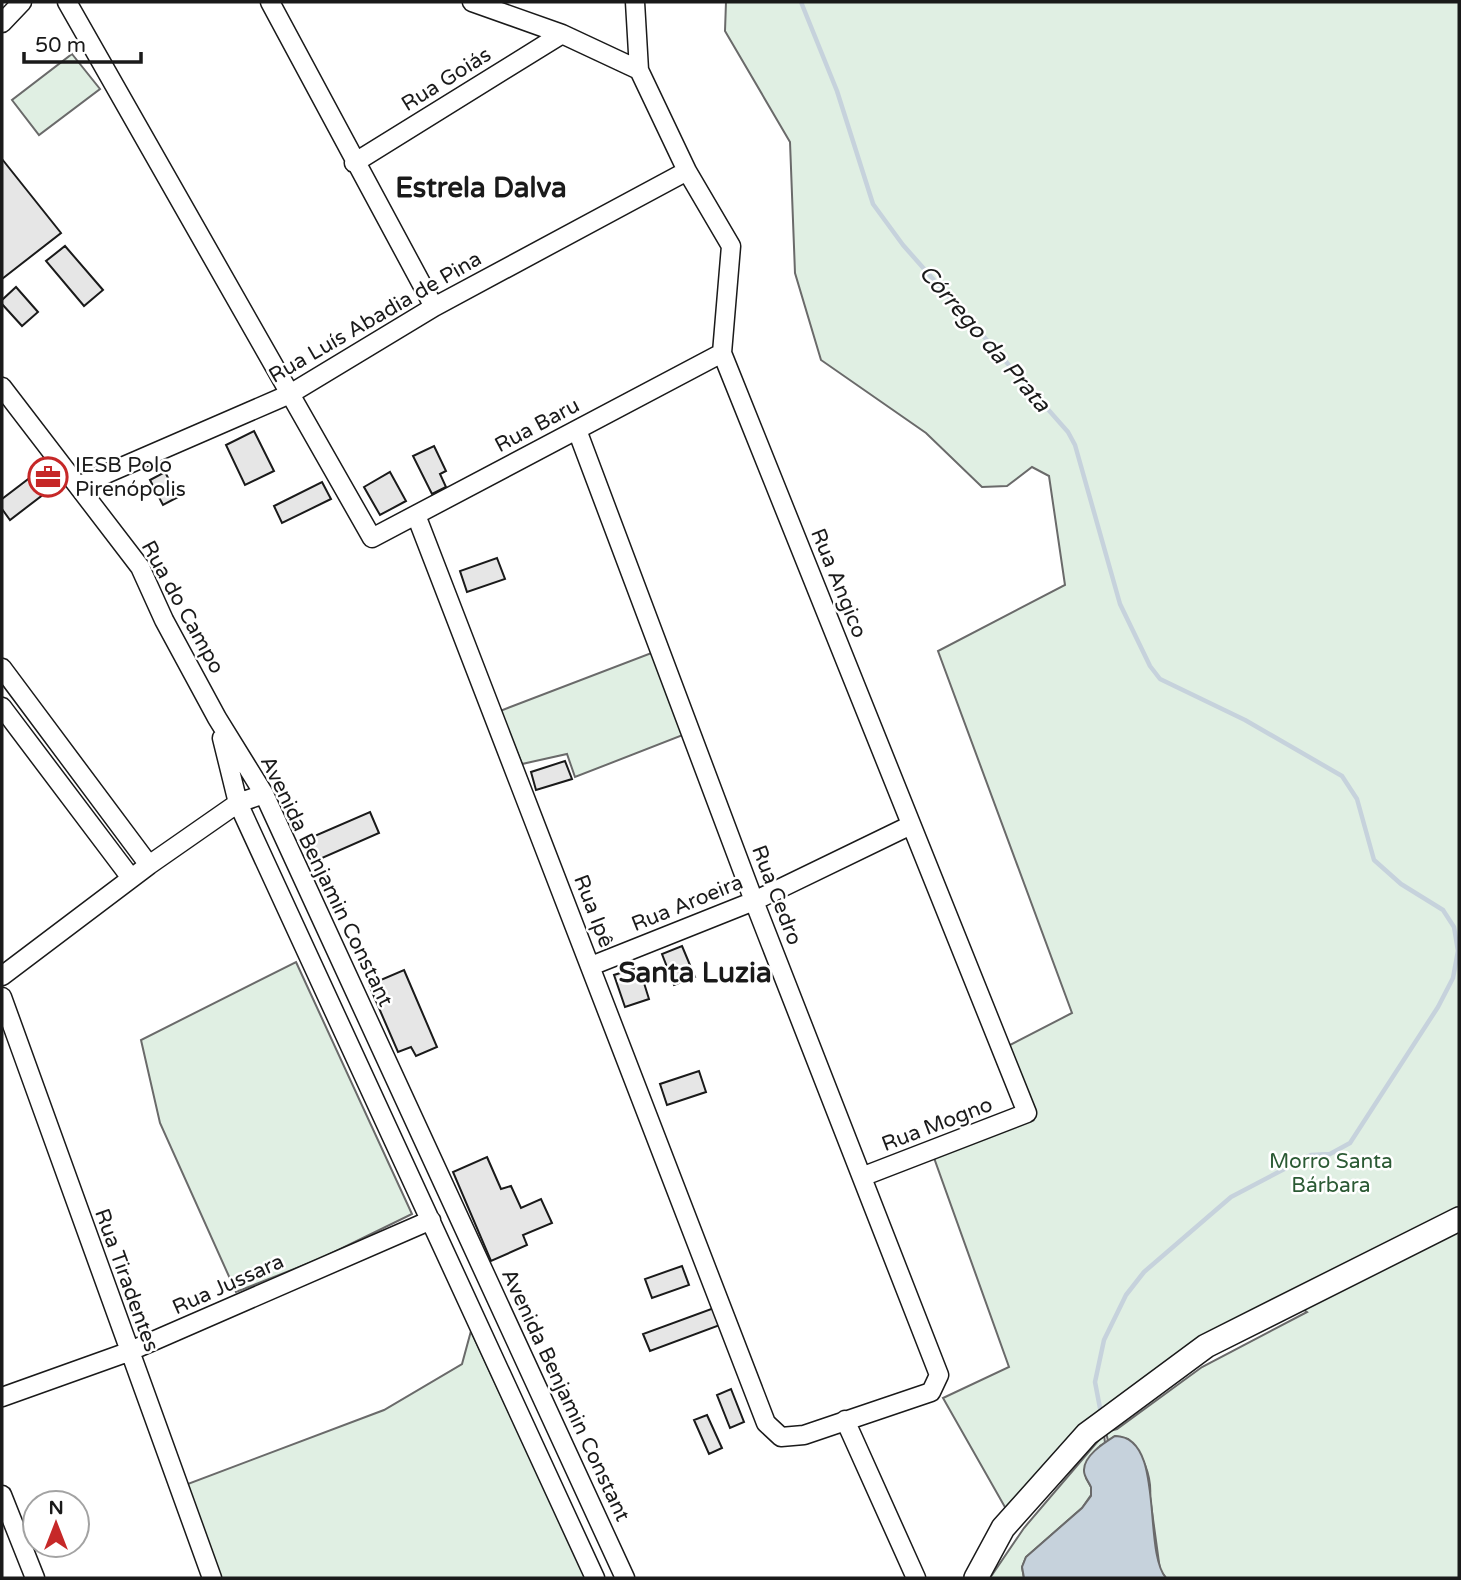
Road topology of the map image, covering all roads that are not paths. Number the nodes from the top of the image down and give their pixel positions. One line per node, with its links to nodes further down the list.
1 (22, 2): 6 (street)
2 (67, 2): 14 (street)
3 (270, 2): 9 (street)
4 (472, 2): 7 (street)
5 (635, 2): 8 (street)
6 (2, 23)
7 (562, 34): 8 (street); 9 (street, Rua Goiás)
8 (639, 70): 10 (street, Rua Angico)
9 (354, 163): 11 (street)
10 (688, 171): 11 (street, Rua Luís Abadia de Pina); 12 (street, Rua Angico)
11 (434, 307): 14 (street, Rua Luís Abadia de Pina)
12 (722, 353): 15 (street, Rua Baru); 23 (street, Rua Angico)
13 (2, 387): 16 (street, Rua do Campo)
14 (290, 394): 16 (street, Rua Luís Abadia de Pina); 17 (street, Rua Baru)
15 (576, 430): 17 (street, Rua Baru); 26 (street, Rua Cedro)
16 (78, 486): 20 (street, Rua do Campo)
17 (416, 514): 27 (street, Rua Ipê)
18 (4, 677): 24 (street)
19 (2, 708): 25 (street)
20 (217, 718): 21 (street, Avenida Benjamin Constant); 22 (street, Avenida Benjamin Constant)
21 (264, 794): 22 (street); 30 (street, Avenida Benjamin Constant)
22 (238, 803): 24 (street); 31 (street, Avenida Benjamin Constant)
23 (911, 825): 26 (street, Rua Aroeira); 32 (street, Rua Angico)
24 (149, 865): 25 (street)
25 (131, 878): 28 (street)
26 (754, 901): 27 (street, Rua Aroeira); 33 (street, Rua Cedro)
27 (591, 966): 38 (street, Rua Ipê)
28 (2, 976)
29 (2, 997): 36 (street, Rua Tiradentes)
30 (372, 1024): 31 (street); 40 (street, Avenida Benjamin Constant)
31 (346, 1037): 35 (street, Avenida Benjamin Constant)
32 (1027, 1113): 33 (street, Rua Mogno)
33 (864, 1177): 38 (street, Rua Cedro)
34 (1459, 1219): 41 (main road)
35 (431, 1220): 36 (street, Rua Jussara); 44 (street, Avenida Benjamin Constant)
36 (128, 1352): 37 (street, Rua Jussara); 43 (street, Rua Tiradentes)
37 (2, 1397)
38 (845, 1420): 45 (street)
39 (2, 1495): 42 (street)
40 (622, 1572): 44 (street)
41 (974, 1577)
42 (35, 1578)
43 (212, 1578)
44 (595, 1578)
45 (916, 1578)

